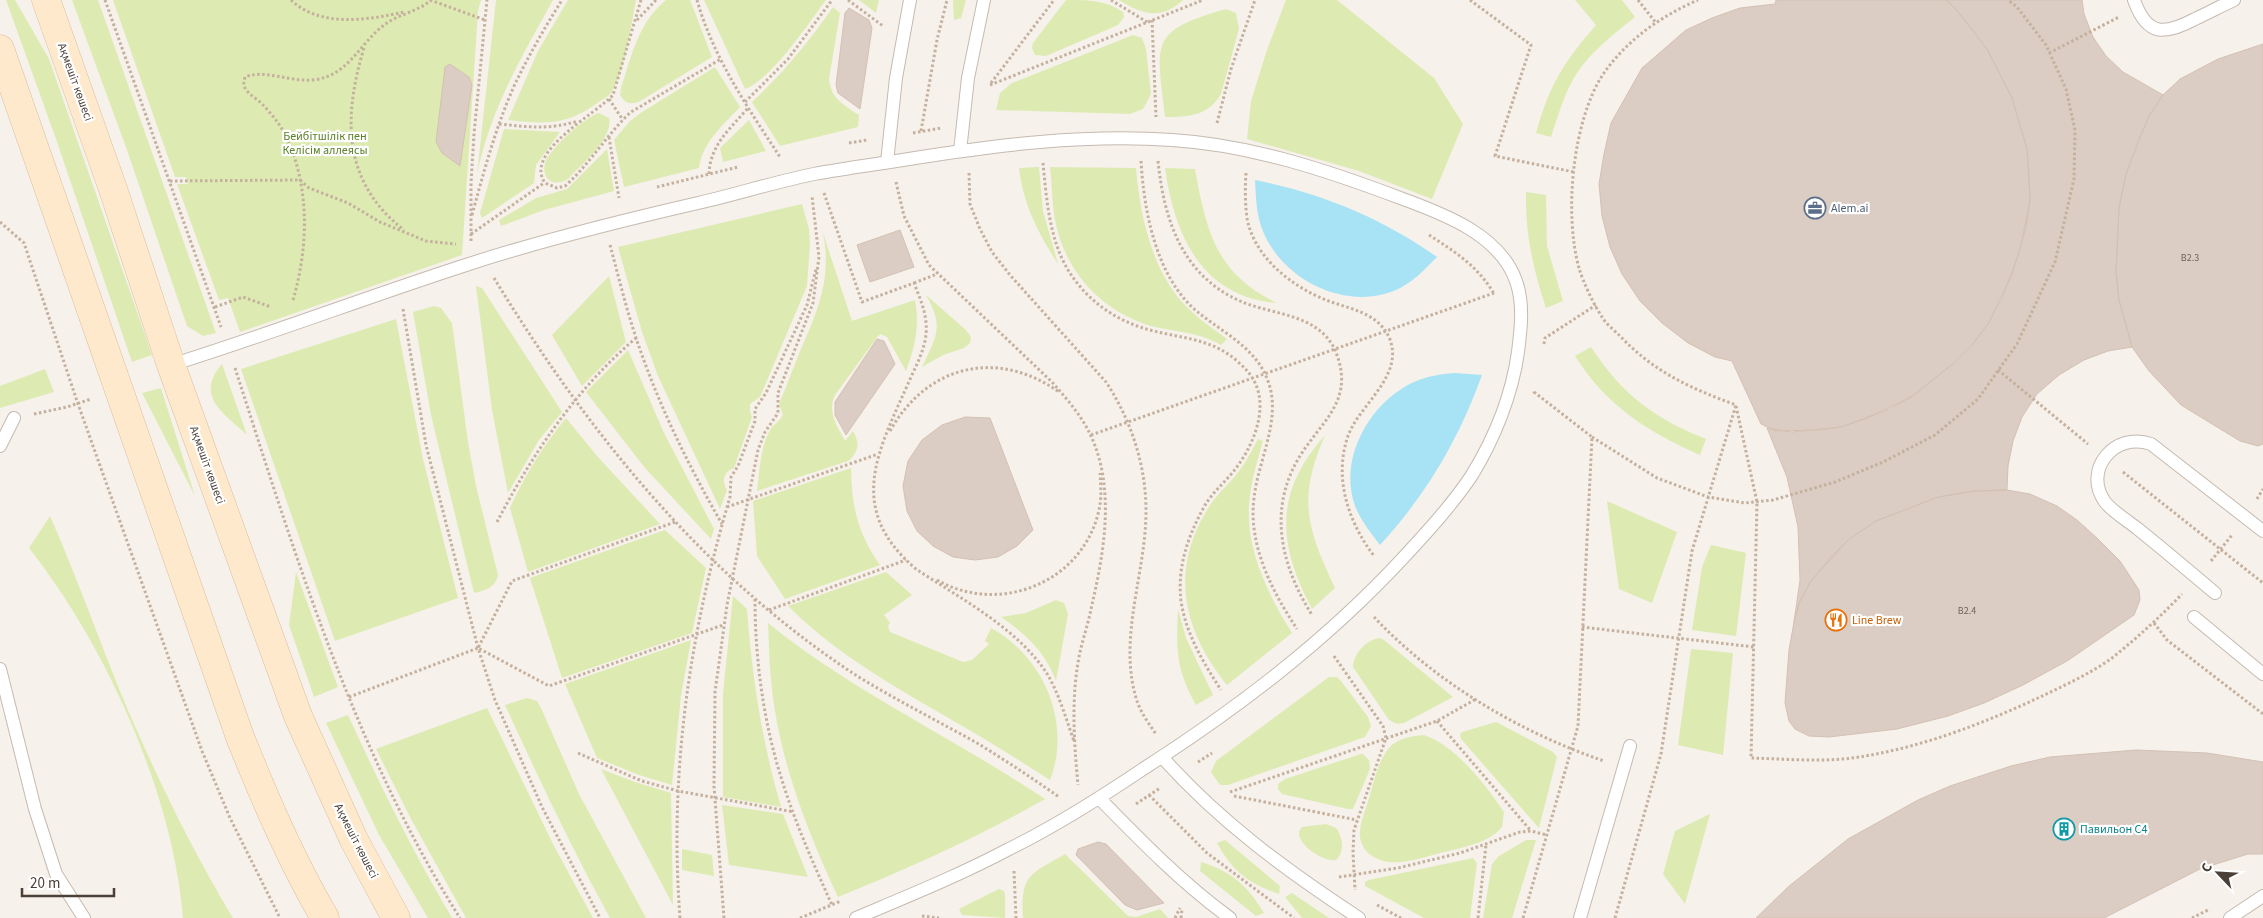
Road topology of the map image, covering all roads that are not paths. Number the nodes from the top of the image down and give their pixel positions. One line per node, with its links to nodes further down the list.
1 (46, 0): 9 (street, Ақмешіт көшесі)
2 (910, 0): 8 (lane)
3 (984, 0): 7 (lane)
4 (2234, 0): 5 (lane)
5 (2135, 4)
6 (0, 49): 22 (street)
7 (960, 151): 8 (lane); 18 (lane)
8 (887, 162): 9 (lane)
9 (171, 365): 23 (street, Ақмешіт көшесі)
10 (14, 418): 11 (lane)
11 (0, 446)
12 (2263, 531): 13 (lane)
13 (2215, 593)
14 (2194, 617): 16 (lane)
15 (0, 669): 21 (lane)
16 (2263, 674)
17 (1630, 746): 27 (lane)
18 (1162, 757): 19 (lane); 26 (lane)
19 (1099, 798): 24 (lane); 25 (lane)
20 (2263, 896): 28 (lane)
21 (84, 918)
22 (325, 918)
23 (396, 918)
24 (856, 918)
25 (1230, 918)
26 (1358, 918)
27 (1580, 918)
28 (2230, 918)

